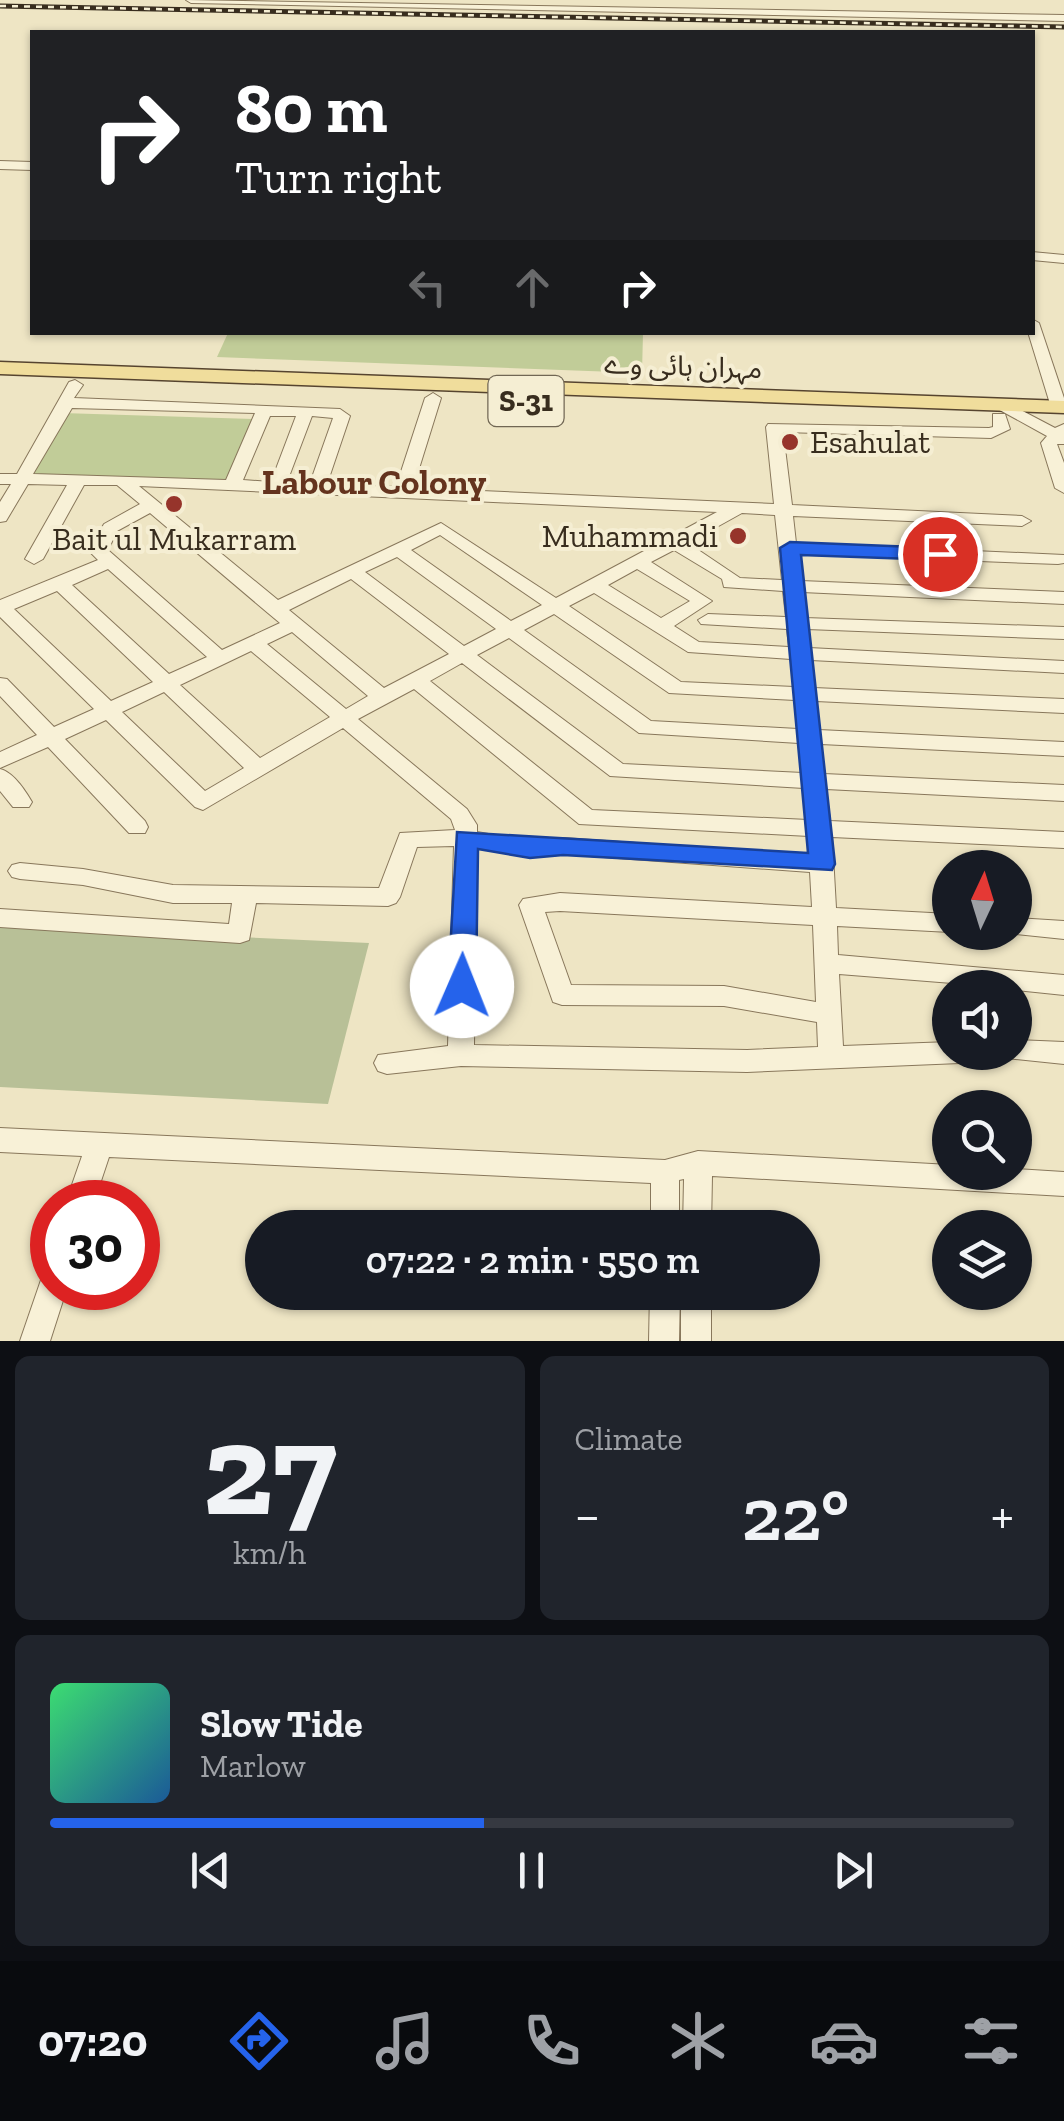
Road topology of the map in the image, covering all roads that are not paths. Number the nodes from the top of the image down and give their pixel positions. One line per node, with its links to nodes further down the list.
1 (191, 0): 2 (street)
2 (1064, 18)
3 (0, 165): 4 (street)
4 (30, 166)
5 (1035, 256): 6 (street)
6 (1064, 259)
7 (1035, 330): 8 (street)
8 (1045, 355): 9 (street); 17 (street)
9 (1064, 358)
10 (0, 368): 16 (main road, مہران ہائی وے / S-31)
11 (0, 383): 12 (main road, مہران ہائی وے / S-31)
12 (71, 393): 13 (main road, مہران ہائی وے / S-31); 14 (street); 19 (street)
13 (433, 398): 16 (main road, مہران ہائی وے / S-31); 26 (street)
14 (266, 410): 15 (street); 22 (street)
15 (306, 411): 23 (street); 25 (street)
16 (1000, 411): 17 (main road, مہران ہائی وے / S-31); 17 (street); 17 (main road, مہران ہائی وے / S-31); 29 (street)
17 (1060, 426): 24 (street)
18 (0, 480): 19 (street)
19 (23, 480): 20 (street); 30 (street)
20 (78, 480): 21 (street); 35 (street)
21 (121, 480): 22 (street); 27 (street)
22 (232, 485): 23 (street)
23 (277, 487): 25 (street)
24 (1064, 488)
25 (317, 489): 26 (street)
26 (404, 492): 28 (street)
27 (151, 506): 37 (street); 46 (street)
28 (741, 506): 29 (street); 32 (street)
29 (784, 508): 31 (street); 33 (street)
30 (0, 517)
31 (1022, 521)
32 (674, 542): 38 (street); 42 (street)
33 (790, 548): 36 (street); 42 (street)
34 (398, 549): 39 (street); 44 (street); 51 (street)
35 (34, 559)
36 (1058, 559)
37 (110, 562): 40 (street); 56 (street)
38 (638, 562): 41 (street); 50 (street)
39 (352, 571): 46 (street); 54 (street)
40 (59, 583): 45 (street); 60 (street)
41 (595, 585): 44 (street); 50 (street)
42 (794, 585): 43 (street); 48 (street)
43 (1064, 598)
44 (556, 605): 51 (street); 61 (street)
45 (1, 607): 64 (street)
46 (274, 609): 49 (street)
47 (708, 620): 48 (street)
48 (798, 622): 52 (street); 55 (street)
49 (292, 624): 53 (street); 62 (street)
50 (662, 625): 55 (street)
51 (510, 630): 54 (street); 66 (street)
52 (1064, 633)
53 (254, 643): 56 (street); 65 (street)
54 (463, 655): 58 (street); 72 (street)
55 (802, 656): 57 (street); 61 (street)
56 (221, 658): 60 (street)
57 (1064, 666)
58 (416, 680): 62 (street); 76 (street)
59 (0, 684): 67 (street)
60 (166, 684): 64 (street); 70 (street)
61 (806, 693): 63 (street); 66 (street)
62 (383, 698): 65 (street)
63 (1064, 706)
64 (110, 710): 67 (street); 70 (street)
65 (344, 718): 70 (street); 77 (street)
66 (810, 736): 68 (street); 72 (street)
67 (52, 738): 69 (street); 75 (street)
68 (1064, 748)
69 (0, 761)
70 (260, 769)
71 (0, 776): 74 (street)
72 (814, 780): 73 (street); 76 (street)
73 (1064, 792)
74 (21, 802)
75 (137, 826)
76 (820, 830): 78 (street); 79 (street)
77 (466, 838): 79 (street); 81 (street); 93 (street)
78 (1064, 840)
79 (822, 864): 82 (street)
80 (20, 871): 81 (street)
81 (245, 894): 83 (street)
82 (826, 916): 84 (street); 87 (street); 89 (street)
83 (0, 918)
84 (932, 922)
85 (1032, 928): 86 (street)
86 (1064, 930)
87 (827, 963): 88 (street); 89 (street)
88 (1064, 985)
89 (829, 1014): 94 (street)
90 (1032, 1052): 92 (street)
91 (932, 1053): 94 (street)
92 (1064, 1053)
93 (461, 1055): 94 (street); 95 (street)
94 (831, 1056)
95 (386, 1064)
96 (0, 1140): 97 (street)
97 (99, 1146): 99 (street); 100 (street)
98 (698, 1164): 99 (street); 101 (street); 103 (street)
99 (665, 1172): 102 (street)
100 (87, 1180)
101 (1064, 1184)
102 (665, 1210)
103 (697, 1210)
104 (45, 1310): 107 (street)
105 (664, 1310): 108 (street)
106 (696, 1310): 109 (street)
107 (35, 1341)
108 (664, 1341)
109 (696, 1341)

